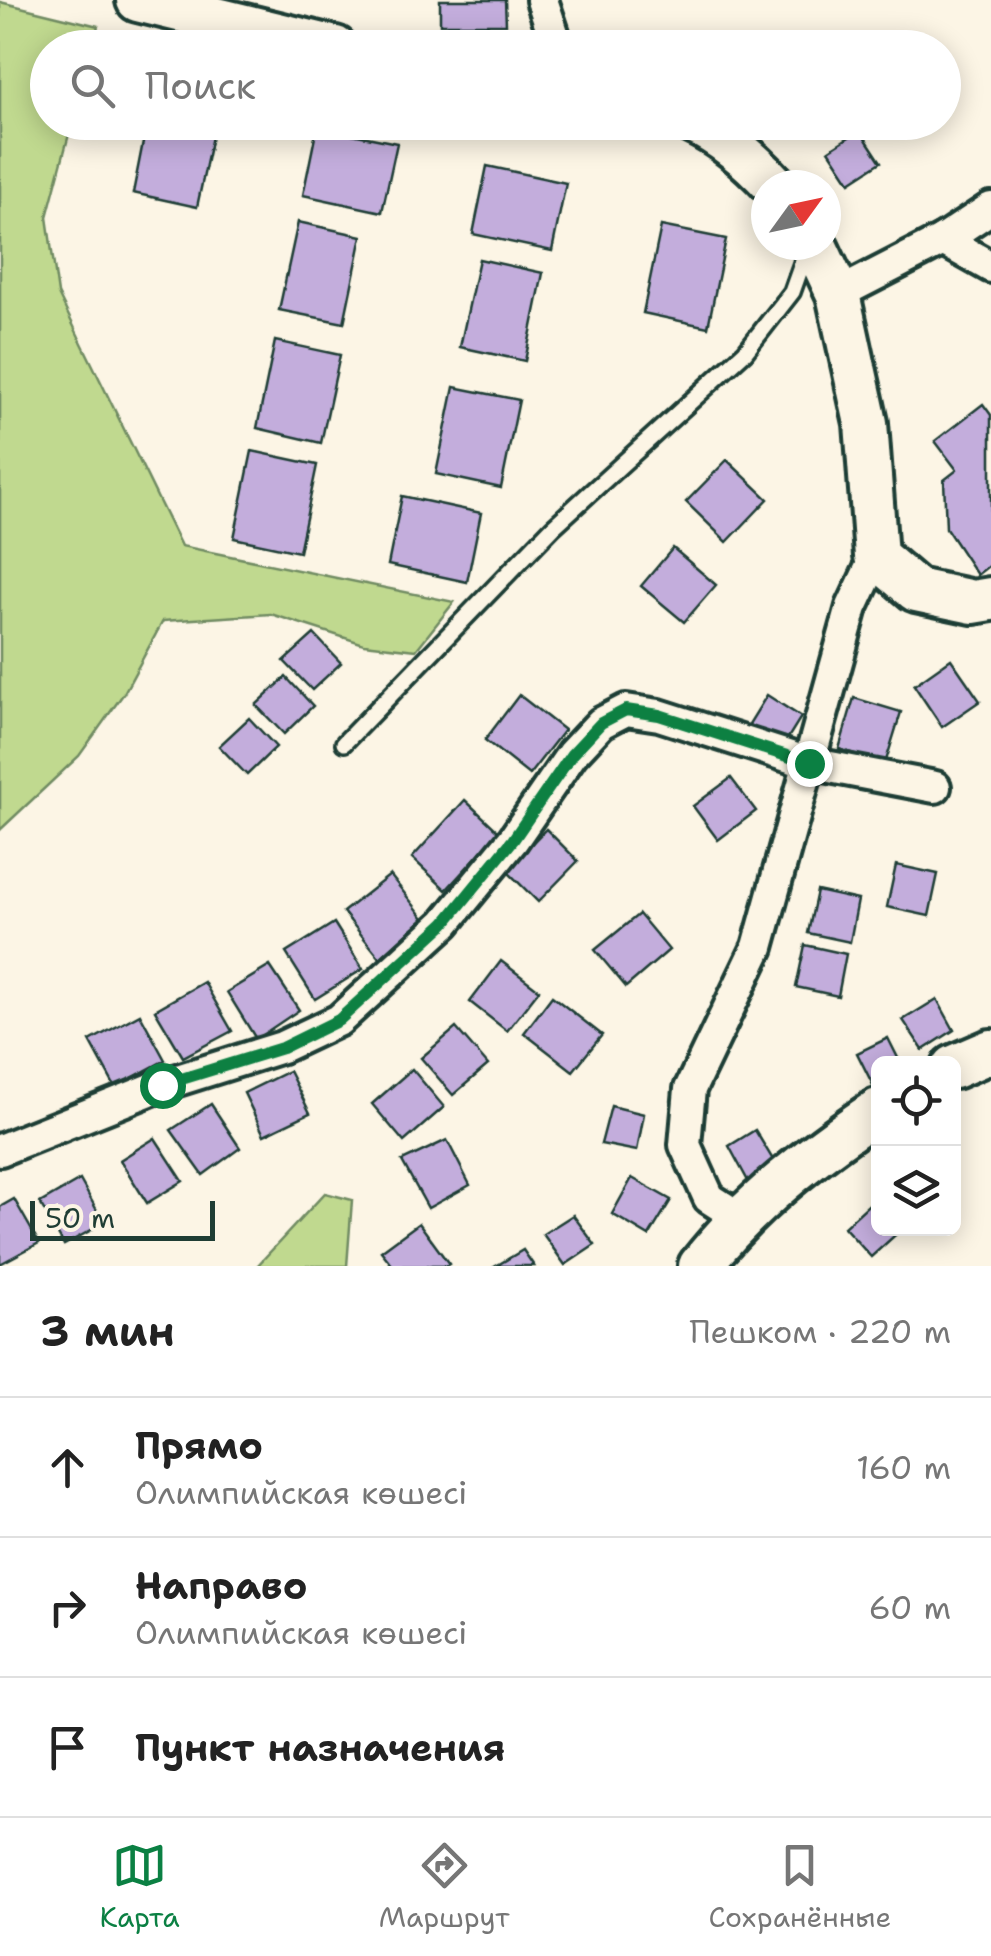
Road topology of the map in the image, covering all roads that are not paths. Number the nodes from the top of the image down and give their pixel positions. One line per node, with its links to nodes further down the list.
1 (138, 0): 3 (street)
2 (542, 0): 4 (street)
3 (261, 30)
4 (552, 30)
5 (723, 140): 6 (street)
6 (760, 170)
7 (991, 208): 8 (street)
8 (942, 240): 11 (street); 12 (street)
9 (803, 260): 15 (lane)
10 (821, 260): 12 (street)
11 (991, 268)
12 (838, 294): 13 (street)
13 (876, 556): 14 (street); 16 (street)
14 (991, 599)
15 (344, 742)
16 (809, 763): 17 (street); 21 (street); 22 (street)
17 (935, 788)
18 (991, 1051): 19 (street)
19 (961, 1064)
20 (871, 1115): 22 (street)
21 (0, 1150)
22 (740, 1218): 23 (street)
23 (696, 1261)

